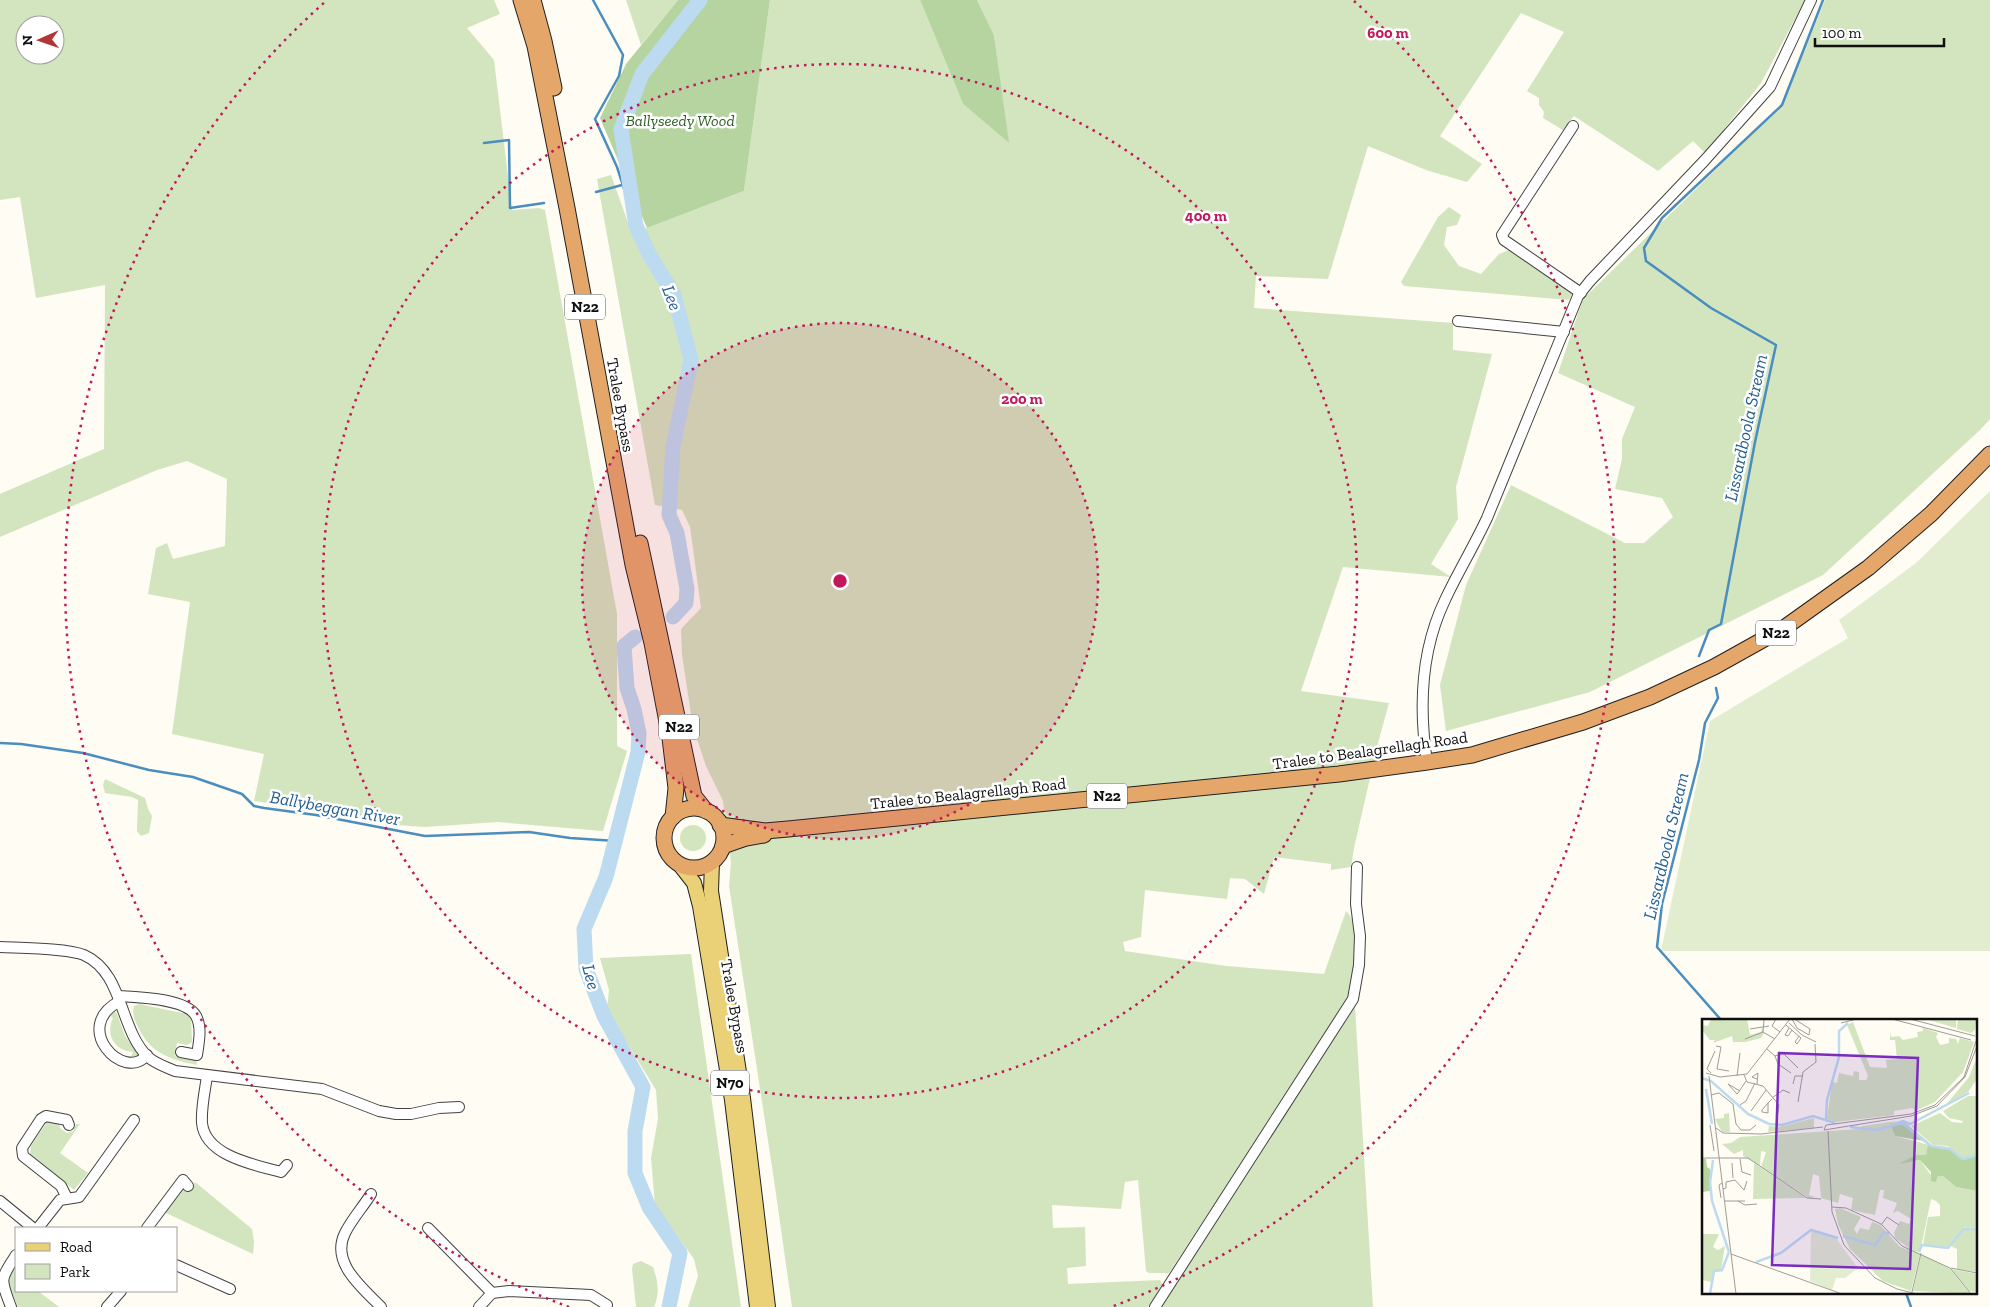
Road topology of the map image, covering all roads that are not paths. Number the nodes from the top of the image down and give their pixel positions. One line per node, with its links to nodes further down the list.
1 (521, 0): 9 (highway, Tralee Bypass / N22)
2 (532, 0): 9 (highway, Tralee Bypass / N22)
3 (1811, 0): 5 (street)
4 (1573, 126): 5 (street)
5 (1581, 293): 7 (street)
6 (1458, 321): 7 (street)
7 (1564, 332): 11 (street)
8 (1990, 454): 11 (highway, Tralee to Bealagrellagh Road / N22)
9 (650, 614): 10 (highway, Tralee Bypass / N22)
10 (656, 641): 12 (highway, Tralee Bypass / N22); 13 (highway, Tralee Bypass / N22)
11 (1427, 762): 15 (highway, Tralee to Bealagrellagh Road / N22)
12 (706, 811): 13 (highway); 14 (highway, N22)
13 (673, 817): 18 (highway, N22)
14 (720, 825): 15 (highway, Tralee to Bealagrellagh Road / N22); 16 (highway)
15 (788, 829): 16 (highway, Tralee to Bealagrellagh Road / N22)
16 (722, 846): 17 (highway)
17 (712, 862): 18 (highway); 48 (main road, Tralee Bypass / N70)
18 (680, 865): 47 (main road, Tralee Bypass / N70)
19 (1357, 867): 49 (street)
20 (0, 947): 21 (street)
21 (118, 998): 22 (street); 23 (street); 23 (street)
22 (182, 1052)
23 (147, 1056): 24 (street)
24 (207, 1076): 25 (street); 28 (street)
25 (458, 1107)
26 (134, 1120): 31 (street)
27 (69, 1126): 31 (street)
28 (287, 1165)
29 (188, 1186): 35 (street)
30 (371, 1194): 45 (street)
31 (68, 1198): 34 (street)
32 (0, 1201): 33 (street)
33 (32, 1227)
34 (39, 1227)
35 (148, 1227)
36 (428, 1228): 41 (street)
37 (15, 1256): 42 (street)
38 (178, 1266): 39 (street)
39 (230, 1289)
40 (119, 1292): 44 (street)
41 (492, 1293): 43 (street); 46 (street)
42 (7, 1302)
43 (608, 1306)
44 (106, 1307)
45 (382, 1307)
46 (479, 1307)
47 (757, 1307)
48 (768, 1307)
49 (1155, 1307)

